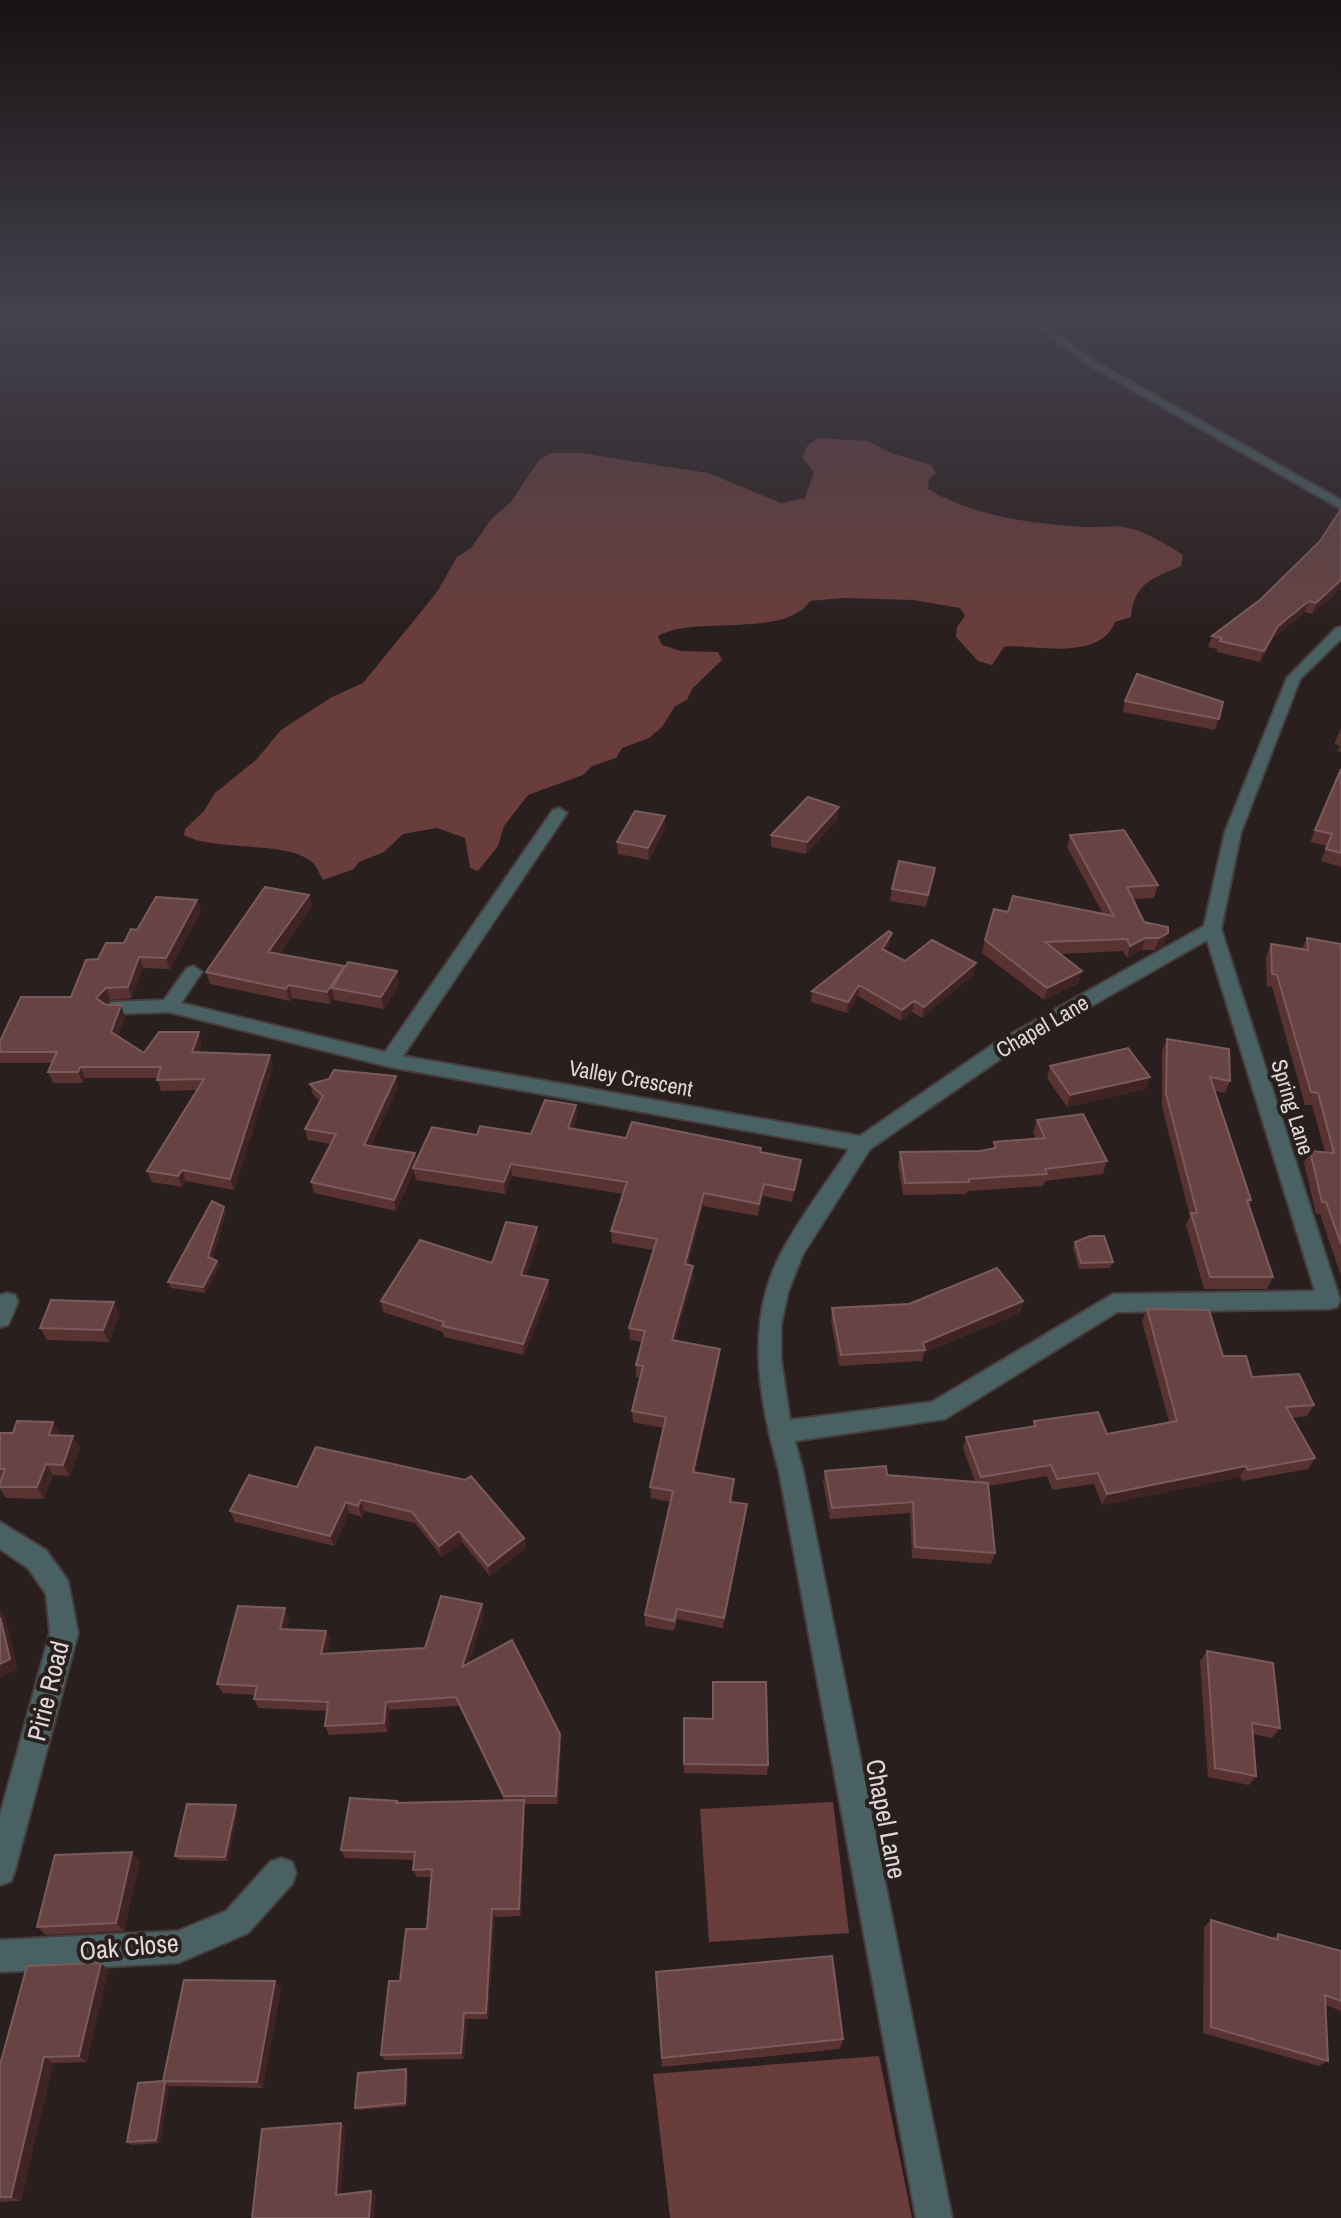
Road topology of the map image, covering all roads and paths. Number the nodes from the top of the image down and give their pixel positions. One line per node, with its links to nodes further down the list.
1 (1193, 421): 2 (street)
2 (1341, 505)
3 (1341, 631): 5 (street)
4 (559, 813): 9 (street)
5 (1212, 929): 10 (street, Chapel Lane); 11 (street, Spring Lane)
6 (193, 972): 7 (street)
7 (169, 1006): 8 (street, Valley Crescent); 9 (street, Valley Crescent)
8 (112, 1008)
9 (390, 1060): 10 (street, Valley Crescent)
10 (863, 1144): 11 (street, Chapel Lane)
11 (780, 1432): 16 (street, Chapel Lane)
12 (0, 1534): 13 (street, Pirie Road)
13 (0, 1870)
14 (281, 1873): 15 (street, Oak Close)
15 (0, 1956)
16 (934, 2218)

